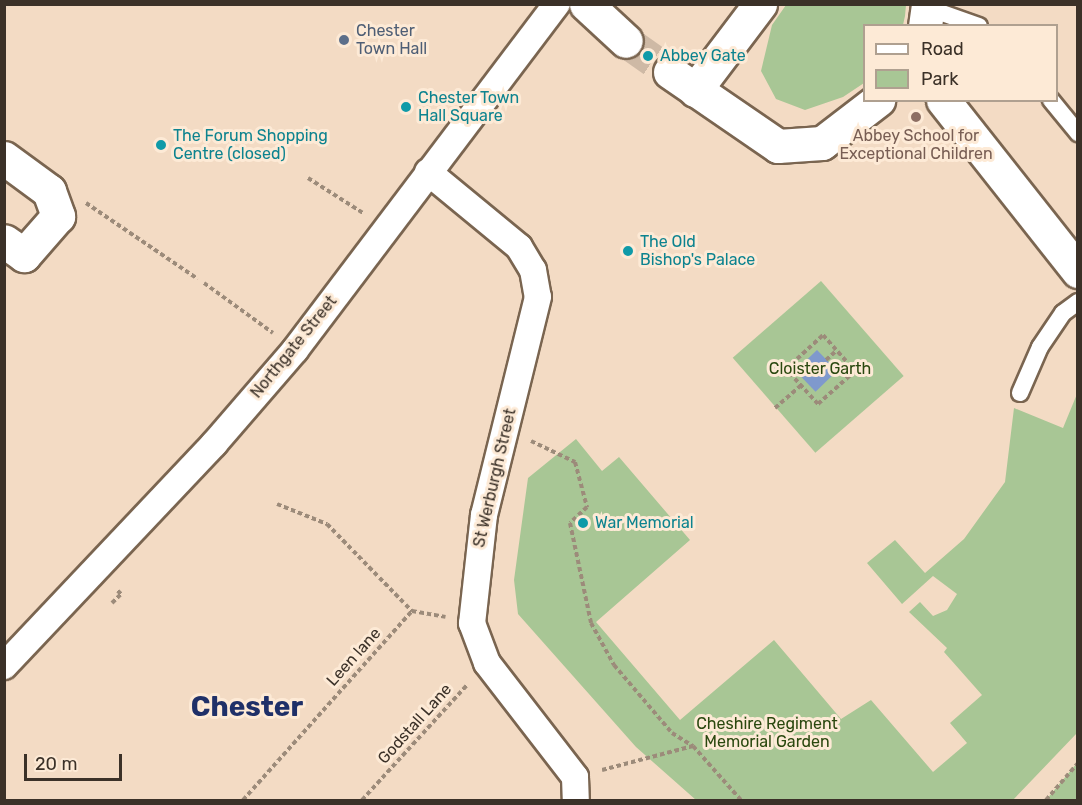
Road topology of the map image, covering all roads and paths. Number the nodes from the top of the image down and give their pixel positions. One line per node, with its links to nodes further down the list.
1 (557, 4): 12 (street, Northgate Street)
2 (586, 4): 6 (street)
3 (760, 4): 7 (street)
4 (927, 13): 5 (lane)
5 (971, 24)
6 (626, 41)
7 (876, 102)
8 (945, 102): 17 (street)
9 (1053, 102): 10 (lane)
10 (1077, 133)
11 (4, 158): 14 (street)
12 (428, 172): 15 (street, Northgate Street); 27 (street, St Werburgh Street)
13 (308, 178): 15 (path)
14 (56, 204): 16 (street); 18 (path)
15 (387, 228): 21 (street, Northgate Street)
16 (4, 241)
17 (1077, 272)
18 (198, 279)
19 (204, 283): 21 (path)
20 (1077, 302): 25 (lane)
21 (295, 350): 34 (street, Northgate Street)
22 (837, 350): 23 (path); 24 (path); 24 (path)
23 (826, 360)
24 (801, 385): 26 (path)
25 (1020, 393)
26 (775, 408)
27 (506, 429): 32 (street, St Werburgh Street); 35 (path)
28 (277, 504): 31 (path)
29 (121, 594): 30 (path)
30 (112, 603)
31 (412, 611): 32 (path); 38 (path, Leen lane)
32 (472, 623): 33 (street, St Werburgh Street)
33 (487, 663): 37 (street, St Werburgh Street); 39 (path, Godstall Lane)
34 (4, 666)
35 (693, 746): 37 (path); 40 (path)
36 (1077, 763): 41 (path)
37 (576, 789)
38 (243, 801)
39 (362, 801)
40 (741, 801)
41 (1046, 801)

